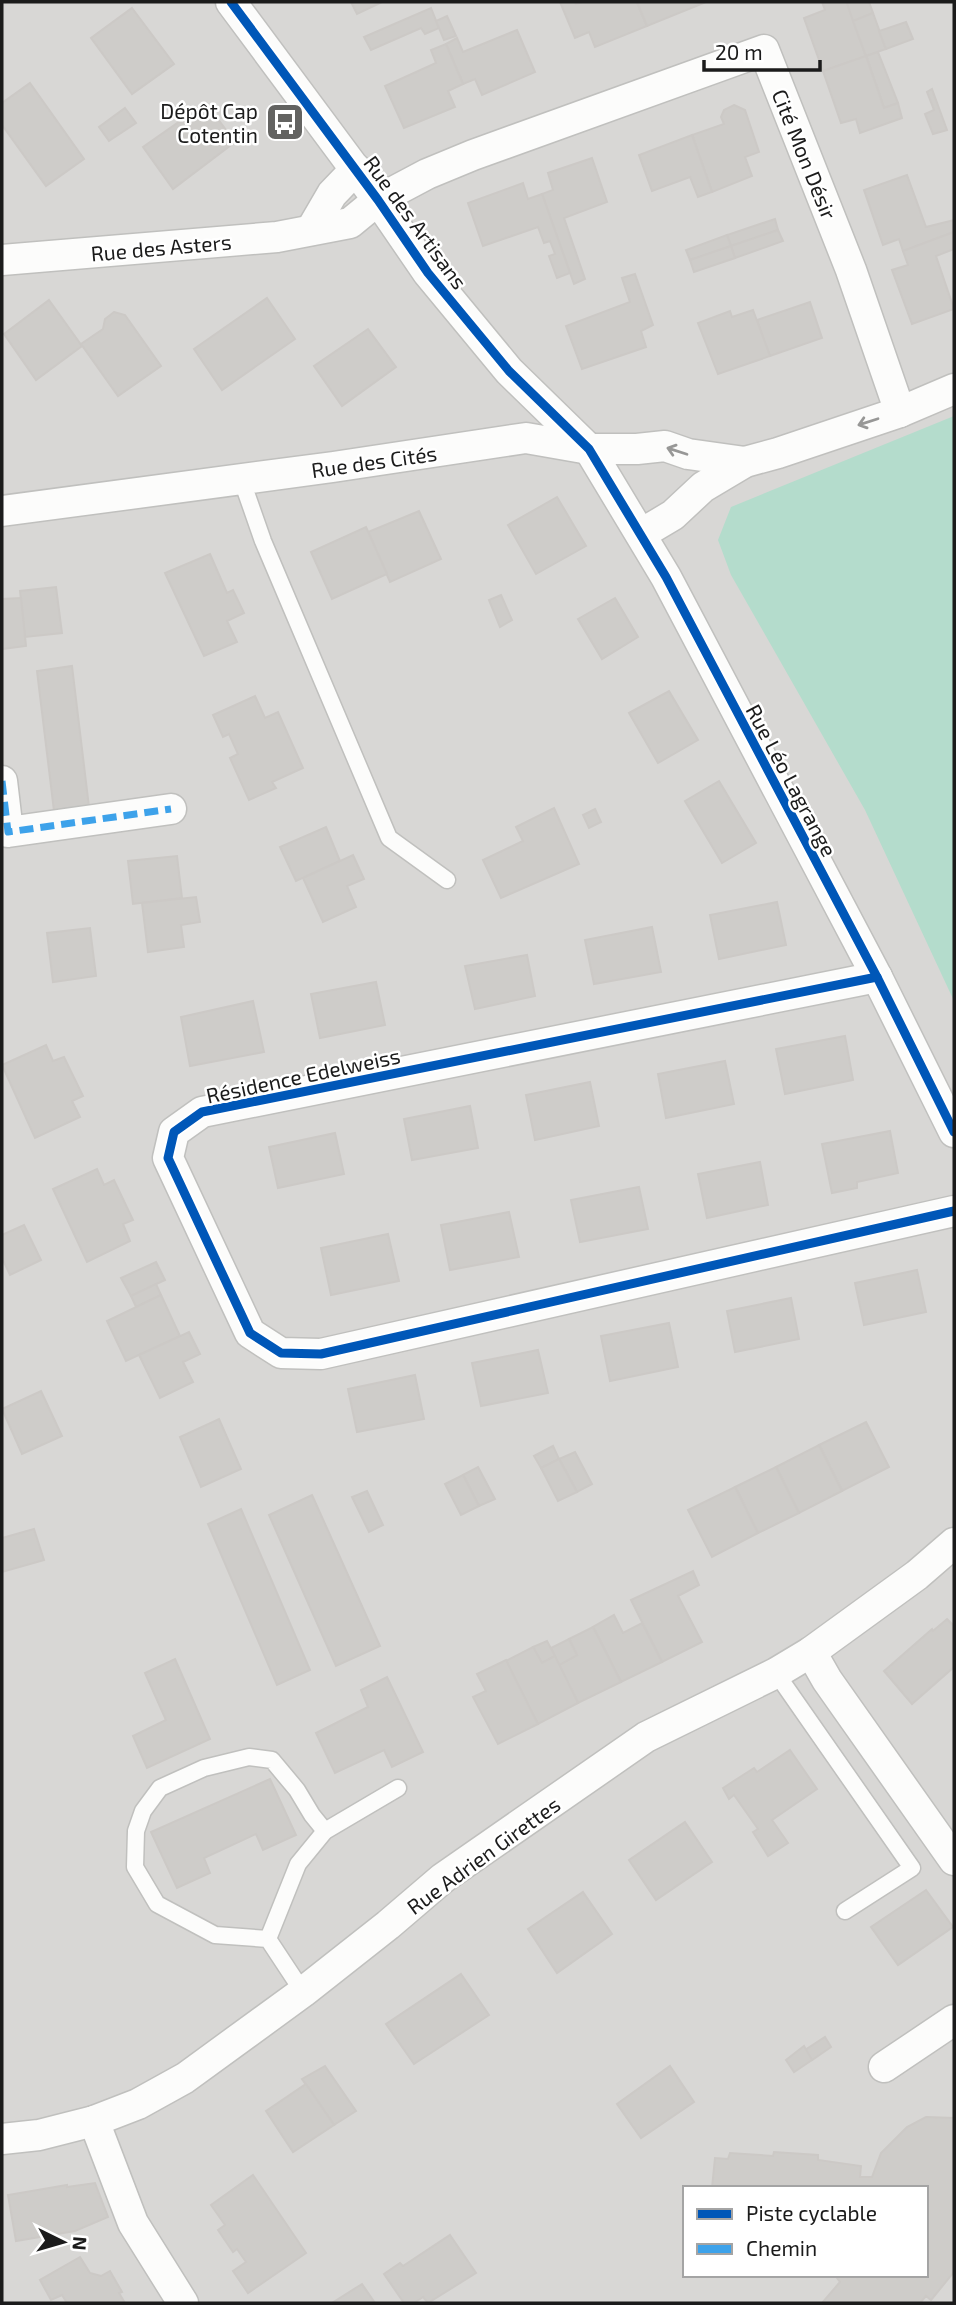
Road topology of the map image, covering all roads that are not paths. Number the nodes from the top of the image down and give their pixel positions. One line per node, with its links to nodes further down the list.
1 (231, 2): 2 (street, Rue des Artisans)
2 (356, 169): 3 (street, Rue des Artisans); 4 (street)
3 (378, 200): 4 (street, Rue des Asters); 7 (street, Cité Mon Désir); 8 (street, Rue des Artisans)
4 (311, 230): 5 (street, Rue des Asters)
5 (4, 256)
6 (954, 389): 7 (street, Rue des Cités)
7 (900, 412): 9 (street, Rue des Cités, one-way to 9)
8 (589, 449): 9 (street, Rue des Cités, one-way to 8); 10 (street, Rue des Cités); 12 (street, Rue Léo Lagrange)
9 (744, 462): 12 (street, Rue des Cités)
10 (241, 478): 11 (street, Rue des Cités); 15 (lane)
11 (2, 511)
12 (641, 534): 16 (street, Rue Léo Lagrange)
13 (2, 781): 14 (street)
14 (171, 809)
15 (447, 880)
16 (877, 977): 17 (street, Rue Léo Lagrange); 18 (street, Résidence Edelweiss)
17 (954, 1132)
18 (954, 1211)
19 (954, 1543): 20 (street, Rue Adrien Girettes)
20 (811, 1652): 21 (street, Rue Adrien Girettes); 24 (street)
21 (776, 1674): 25 (lane); 27 (street, Rue Adrien Girettes)
22 (398, 1788): 23 (lane)
23 (325, 1831): 26 (lane); 26 (lane)
24 (954, 1860)
25 (845, 1911)
26 (268, 1939): 27 (lane)
27 (303, 1992): 30 (street, Rue Adrien Girettes)
28 (954, 2020): 29 (street)
29 (884, 2067)
30 (94, 2121): 31 (street, Rue Adrien Girettes); 32 (street)
31 (2, 2139)
32 (183, 2303)

